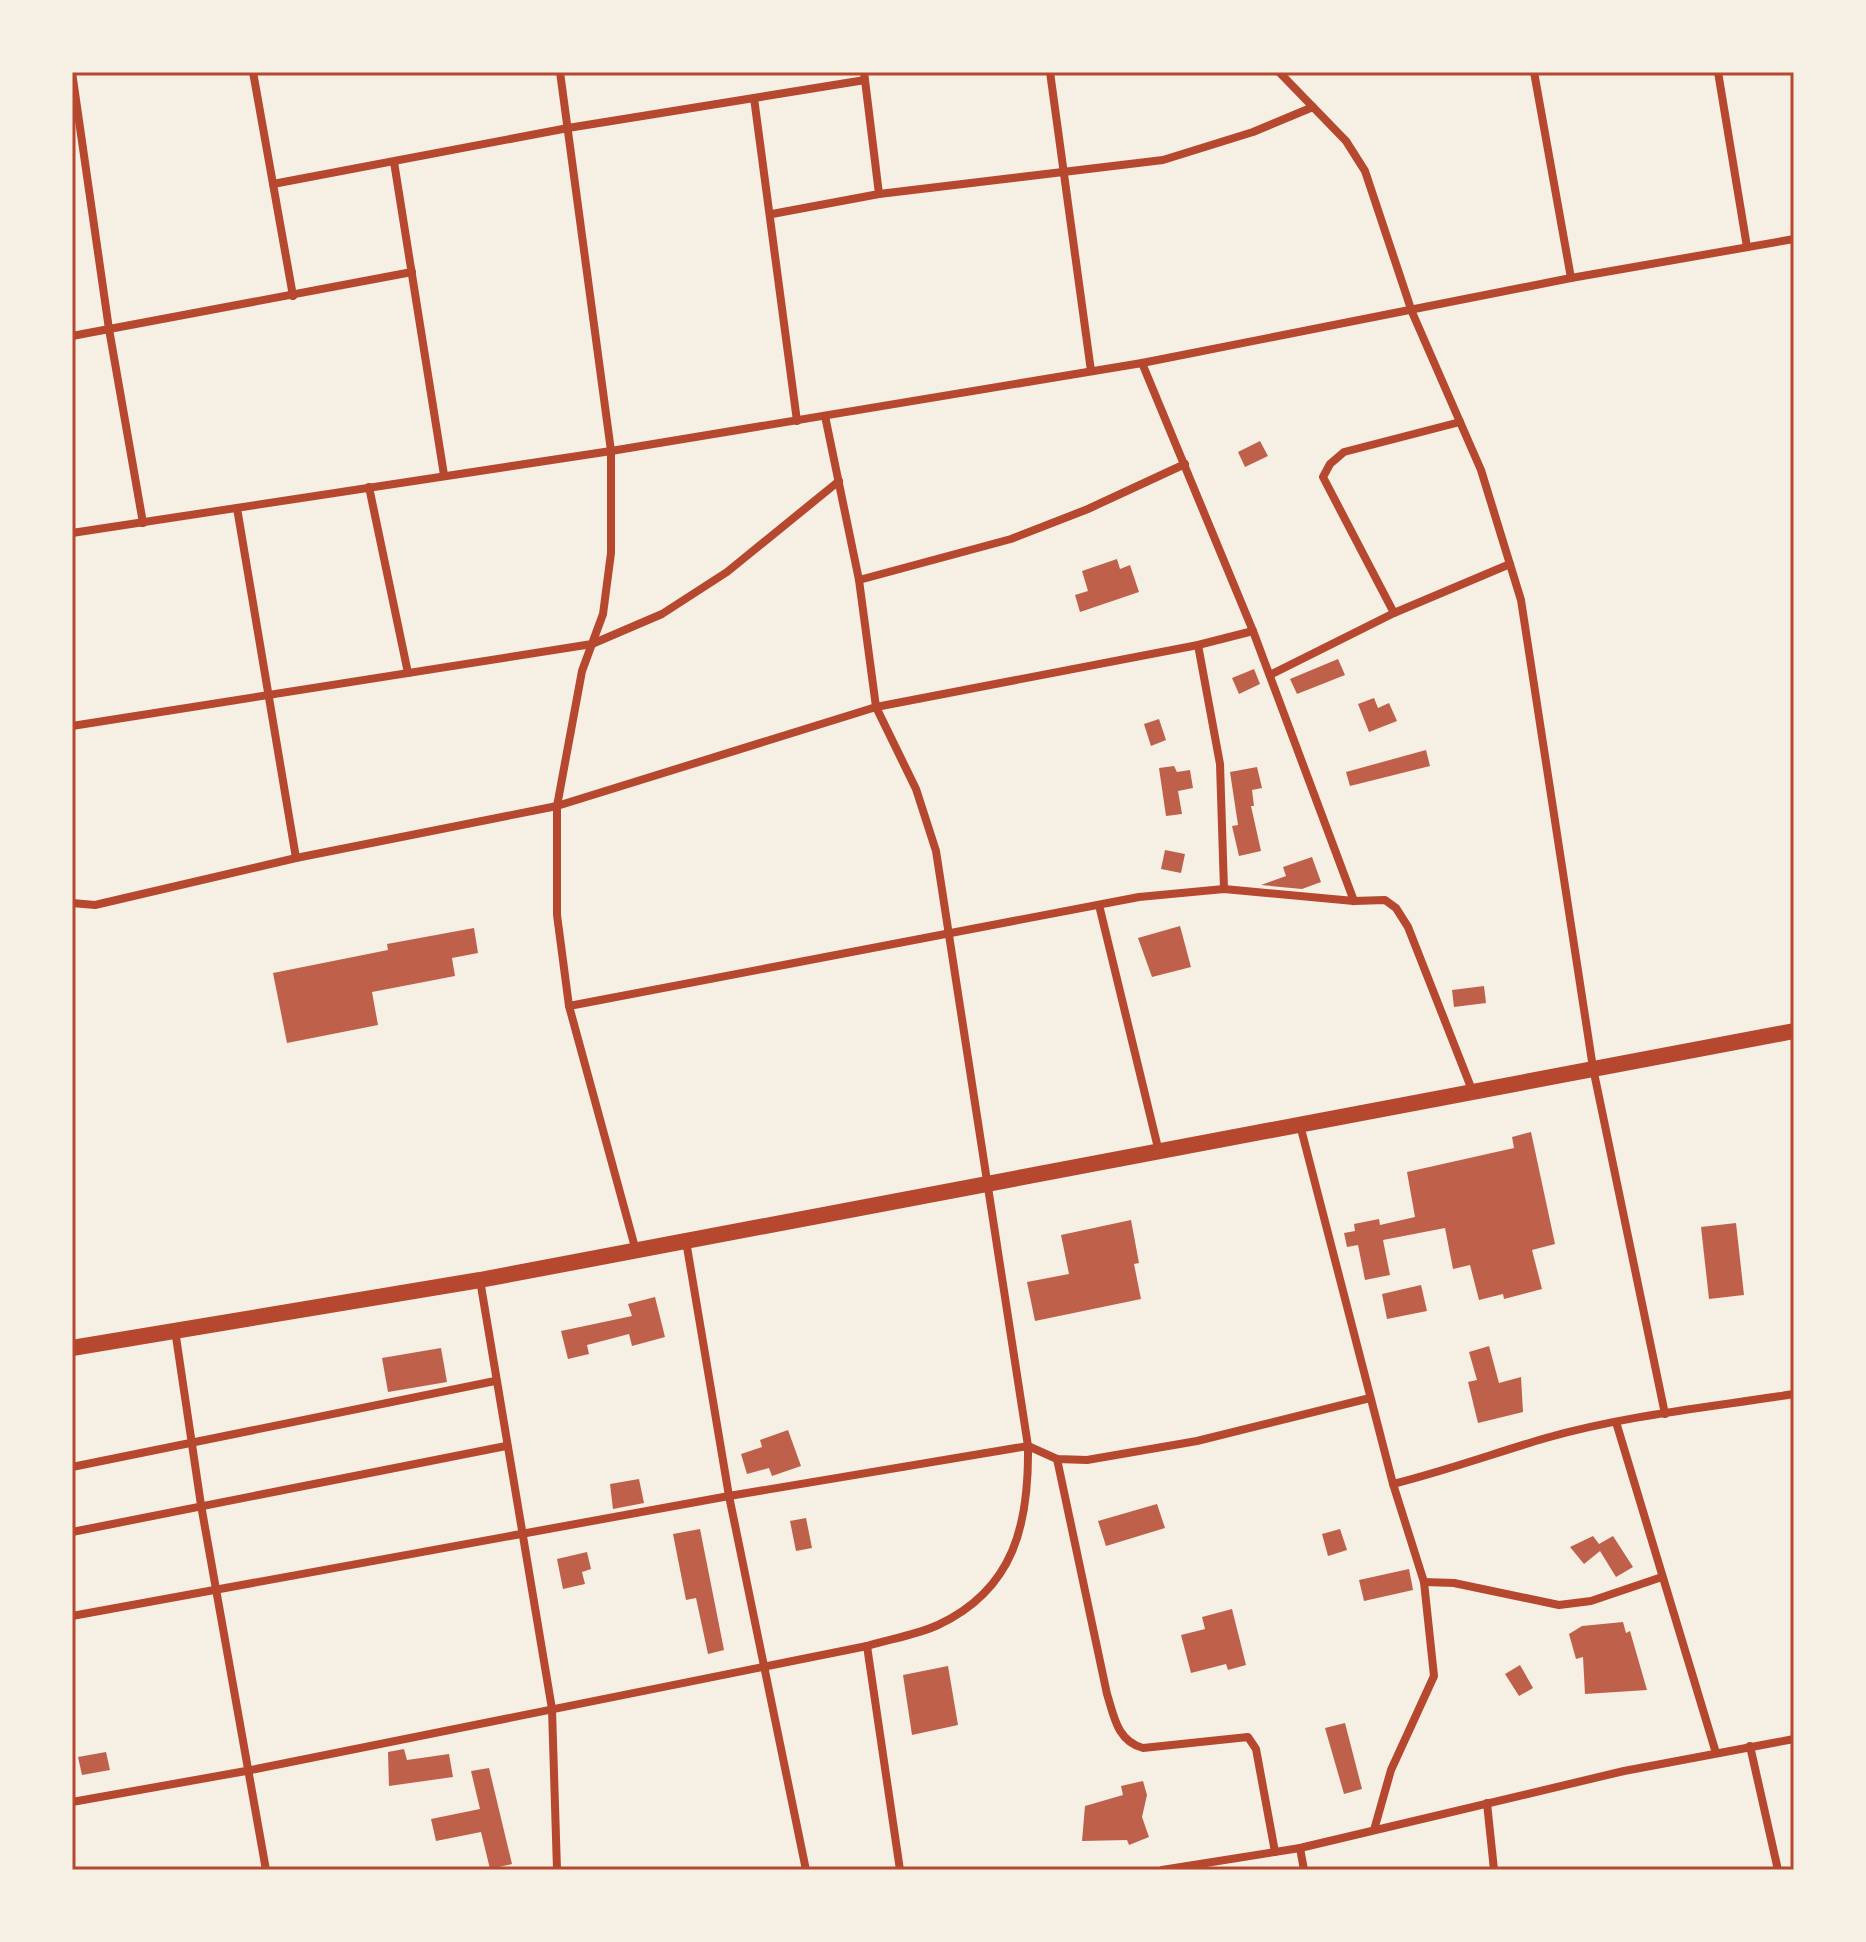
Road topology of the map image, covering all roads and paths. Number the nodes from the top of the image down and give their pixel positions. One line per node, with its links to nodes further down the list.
1 (72, 72): 23 (street)
2 (253, 72): 14 (street)
3 (560, 72): 11 (street)
4 (1050, 72): 13 (street)
5 (1279, 72): 10 (street)
6 (1534, 72): 20 (street)
7 (1718, 72): 18 (street)
8 (864, 76): 9 (street); 15 (street)
9 (754, 98): 11 (street); 16 (street)
10 (1313, 107): 13 (street); 22 (street)
11 (568, 128): 12 (street); 30 (street)
12 (394, 162): 14 (street); 19 (street)
13 (1066, 172): 15 (street); 26 (street)
14 (273, 184): 21 (street)
15 (879, 194): 16 (street)
16 (772, 214): 28 (street)
17 (1794, 239): 18 (street)
18 (1747, 247): 20 (street)
19 (412, 272): 21 (street); 32 (street)
20 (1571, 278): 22 (street)
21 (293, 296): 23 (street)
22 (1412, 312): 25 (street); 29 (street)
23 (109, 329): 24 (street); 36 (street)
24 (72, 336)
25 (1142, 363): 26 (street); 31 (street)
26 (1091, 371): 27 (street)
27 (825, 416): 28 (street); 33 (street)
28 (797, 421): 30 (street)
29 (1460, 422): 38 (street); 40 (street)
30 (611, 451): 32 (street); 42 (street)
31 (1185, 464): 39 (street); 41 (street)
32 (444, 475): 34 (street)
33 (839, 481): 39 (street); 42 (street)
34 (369, 487): 35 (street); 44 (street)
35 (237, 508): 36 (street); 46 (street)
36 (143, 523): 37 (street)
37 (72, 533)
38 (1510, 564): 40 (street); 58 (street)
39 (859, 580): 47 (street)
40 (1394, 613): 45 (street)
41 (1253, 631): 43 (street); 45 (street)
42 (592, 644): 44 (street); 49 (street)
43 (1198, 645): 47 (street); 51 (street)
44 (408, 673): 46 (street)
45 (1270, 675): 52 (street)
46 (270, 696): 48 (street); 50 (street)
47 (876, 707): 49 (street); 55 (street)
48 (72, 726)
49 (557, 806): 50 (street); 56 (street)
50 (296, 858): 53 (street)
51 (1224, 889): 52 (street); 54 (street)
52 (1354, 901): 59 (street)
53 (72, 903)
54 (1099, 905): 55 (street); 61 (street)
55 (950, 936): 56 (street); 62 (street)
56 (569, 1006): 64 (street)
57 (1794, 1031): 58 (highway)
58 (1593, 1068): 59 (highway); 71 (street)
59 (1472, 1090): 60 (highway)
60 (1300, 1124): 61 (highway); 70 (street)
61 (1159, 1152): 62 (highway)
62 (990, 1183): 63 (highway); 75 (street)
63 (686, 1241): 64 (highway); 79 (street)
64 (636, 1251): 65 (highway)
65 (480, 1280): 66 (highway); 68 (street)
66 (175, 1329): 67 (highway); 73 (street)
67 (72, 1348)
68 (495, 1381): 73 (street); 74 (street)
69 (1794, 1394): 71 (street)
70 (1370, 1398): 76 (street); 78 (street)
71 (1665, 1414): 72 (street)
72 (1616, 1422): 78 (street); 83 (street)
73 (191, 1443): 77 (street); 80 (street)
74 (506, 1446): 80 (street); 82 (street)
75 (1028, 1446): 76 (street); 79 (street); 87 (street)
76 (1057, 1459): 98 (street)
77 (72, 1467)
78 (1393, 1484): 84 (street)
79 (729, 1496): 82 (street); 88 (street)
80 (201, 1505): 81 (street); 85 (street)
81 (72, 1532)
82 (522, 1536): 85 (street); 89 (street)
83 (1662, 1577): 84 (street); 92 (street)
84 (1424, 1582): 96 (street)
85 (215, 1590): 86 (street); 93 (street)
86 (72, 1616)
87 (867, 1646): 88 (street); 102 (street)
88 (764, 1666): 89 (street); 101 (street)
89 (552, 1709): 93 (street); 100 (street)
90 (1794, 1739): 91 (street)
91 (1750, 1746): 92 (street); 106 (street)
92 (1716, 1753): 95 (street)
93 (246, 1771): 94 (street); 99 (street)
94 (72, 1802)
95 (1487, 1803): 96 (street); 105 (street)
96 (1374, 1830): 97 (street)
97 (1300, 1848): 98 (street); 104 (street)
98 (1275, 1852): 103 (street)
99 (266, 1870)
100 (557, 1870)
101 (806, 1870)
102 (900, 1870)
103 (1162, 1870)
104 (1304, 1870)
105 (1494, 1870)
106 (1778, 1870)

